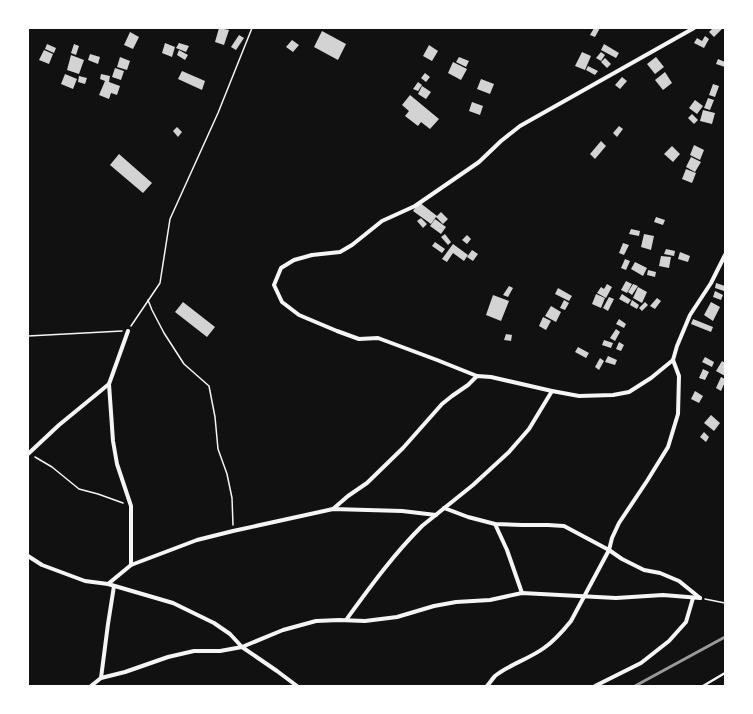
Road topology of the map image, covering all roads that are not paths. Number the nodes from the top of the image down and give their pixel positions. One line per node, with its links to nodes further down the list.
1 (694, 28): 5 (street)
2 (725, 255): 4 (street)
3 (128, 330): 6 (street)
4 (673, 360): 7 (street); 13 (street)
5 (477, 376): 7 (street); 10 (street)
6 (109, 384): 8 (street); 15 (street)
7 (552, 391): 9 (street)
8 (28, 454)
9 (444, 508): 11 (street); 12 (street)
10 (334, 509): 11 (street); 15 (street)
11 (436, 515): 21 (street)
12 (495, 524): 13 (street); 18 (street)
13 (609, 550): 19 (street); 20 (street)
14 (28, 556): 16 (street)
15 (131, 565): 16 (street)
16 (108, 584): 17 (street)
17 (114, 586): 22 (street); 24 (street)
18 (522, 594): 19 (street); 21 (street)
19 (583, 597): 20 (street); 27 (street)
20 (693, 598): 28 (street)
21 (346, 620): 22 (street)
22 (242, 647): 24 (street); 26 (street)
23 (725, 673): 29 (lane)
24 (102, 678): 25 (street)
25 (92, 686)
26 (297, 686)
27 (487, 686)
28 (595, 686)
29 (703, 686)

